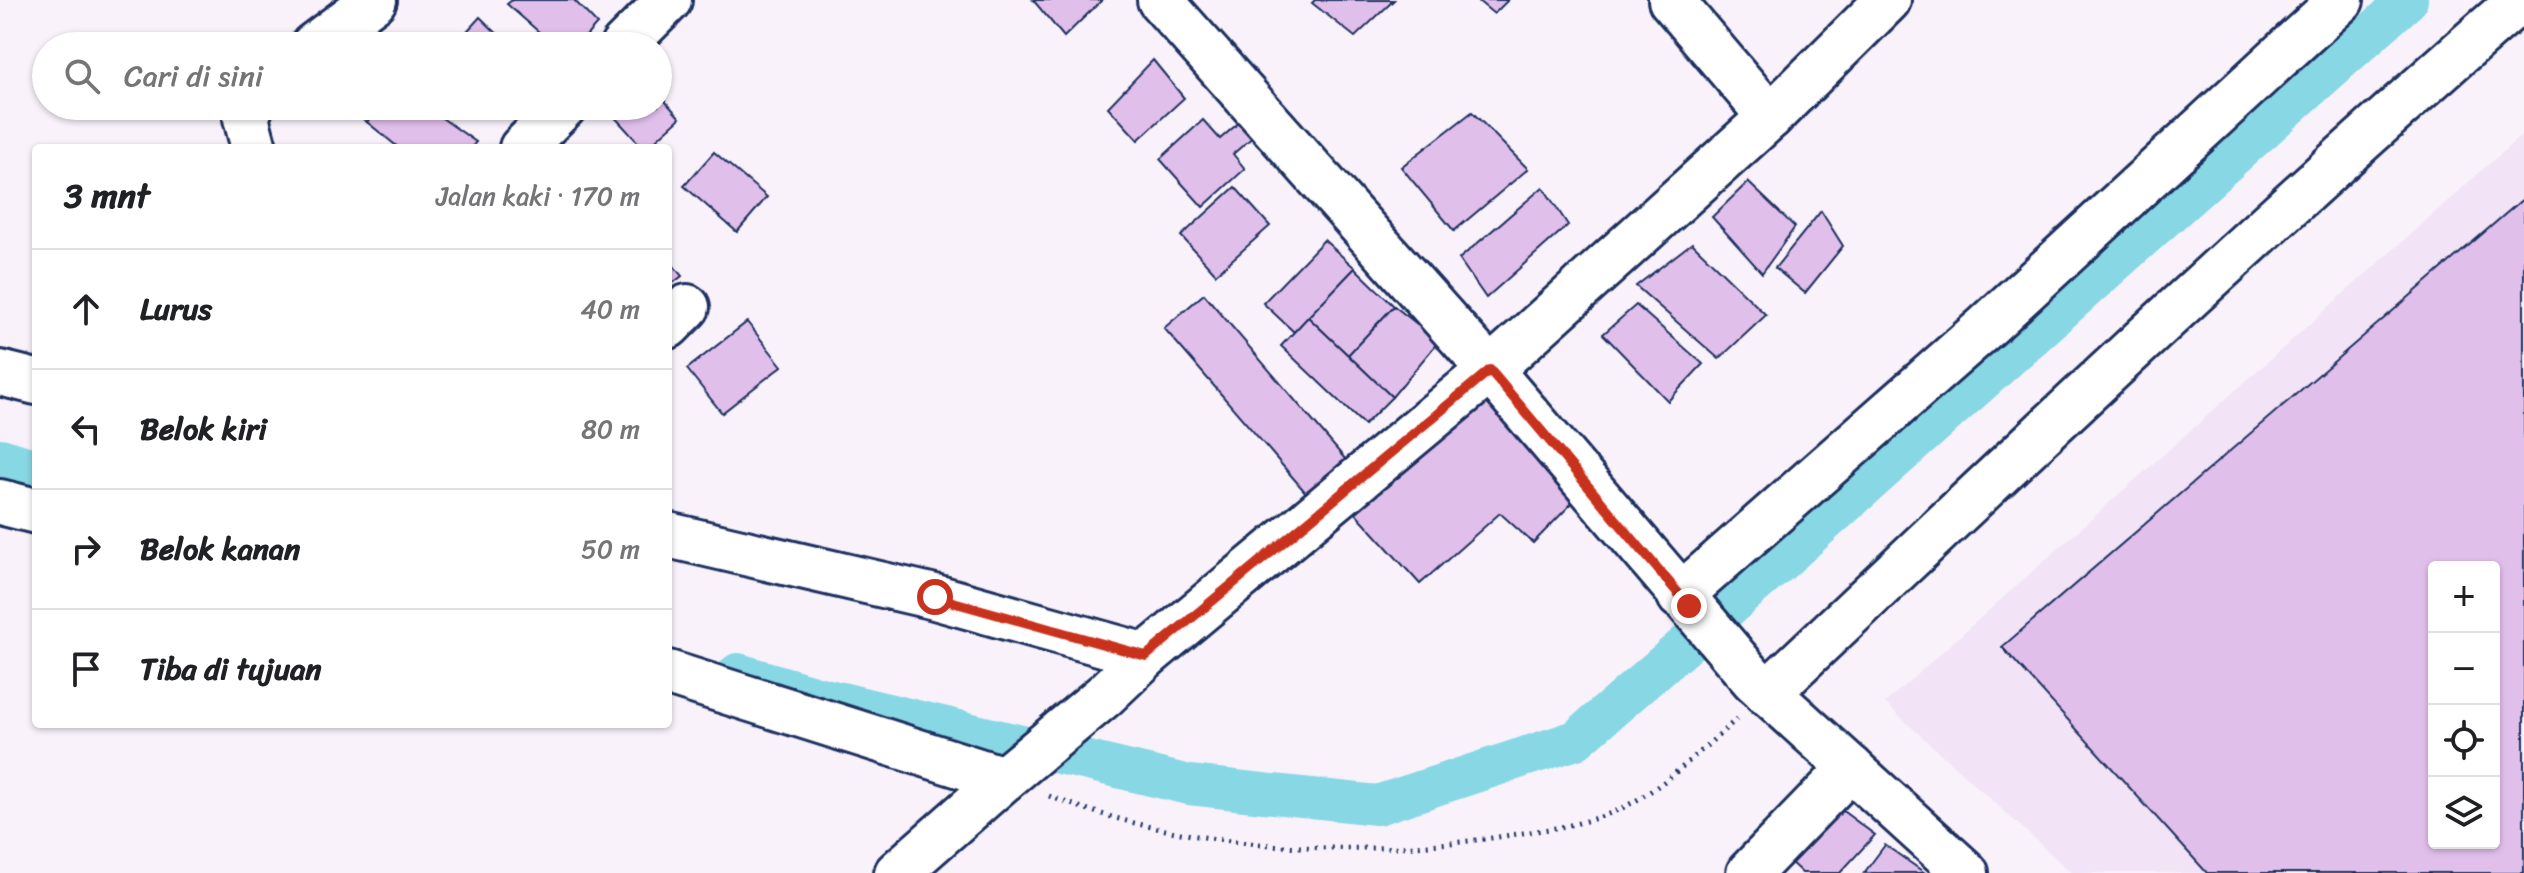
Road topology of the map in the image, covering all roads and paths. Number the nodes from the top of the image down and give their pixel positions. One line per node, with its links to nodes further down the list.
1 (374, 0): 8 (street)
2 (669, 0): 9 (street)
3 (1160, 0): 15 (street)
4 (1671, 0): 10 (street)
5 (1888, 0): 10 (street)
6 (2341, 0): 21 (street)
7 (2520, 0): 24 (street)
8 (332, 32)
9 (637, 32)
10 (1770, 117): 15 (street)
11 (247, 120): 13 (street)
12 (550, 120): 14 (street)
13 (253, 144)
14 (526, 144)
15 (1490, 370): 21 (street); 22 (street)
16 (0, 373): 17 (street)
17 (32, 381)
18 (0, 502): 19 (street)
19 (32, 510)
20 (672, 536): 22 (street)
21 (1684, 601): 24 (street)
22 (1146, 656): 25 (street)
23 (672, 674): 25 (street)
24 (1760, 686): 25 (path); 26 (street)
25 (1016, 768): 27 (street)
26 (1851, 768): 28 (street); 29 (street)
27 (897, 873)
28 (1749, 873)
29 (1966, 873)

